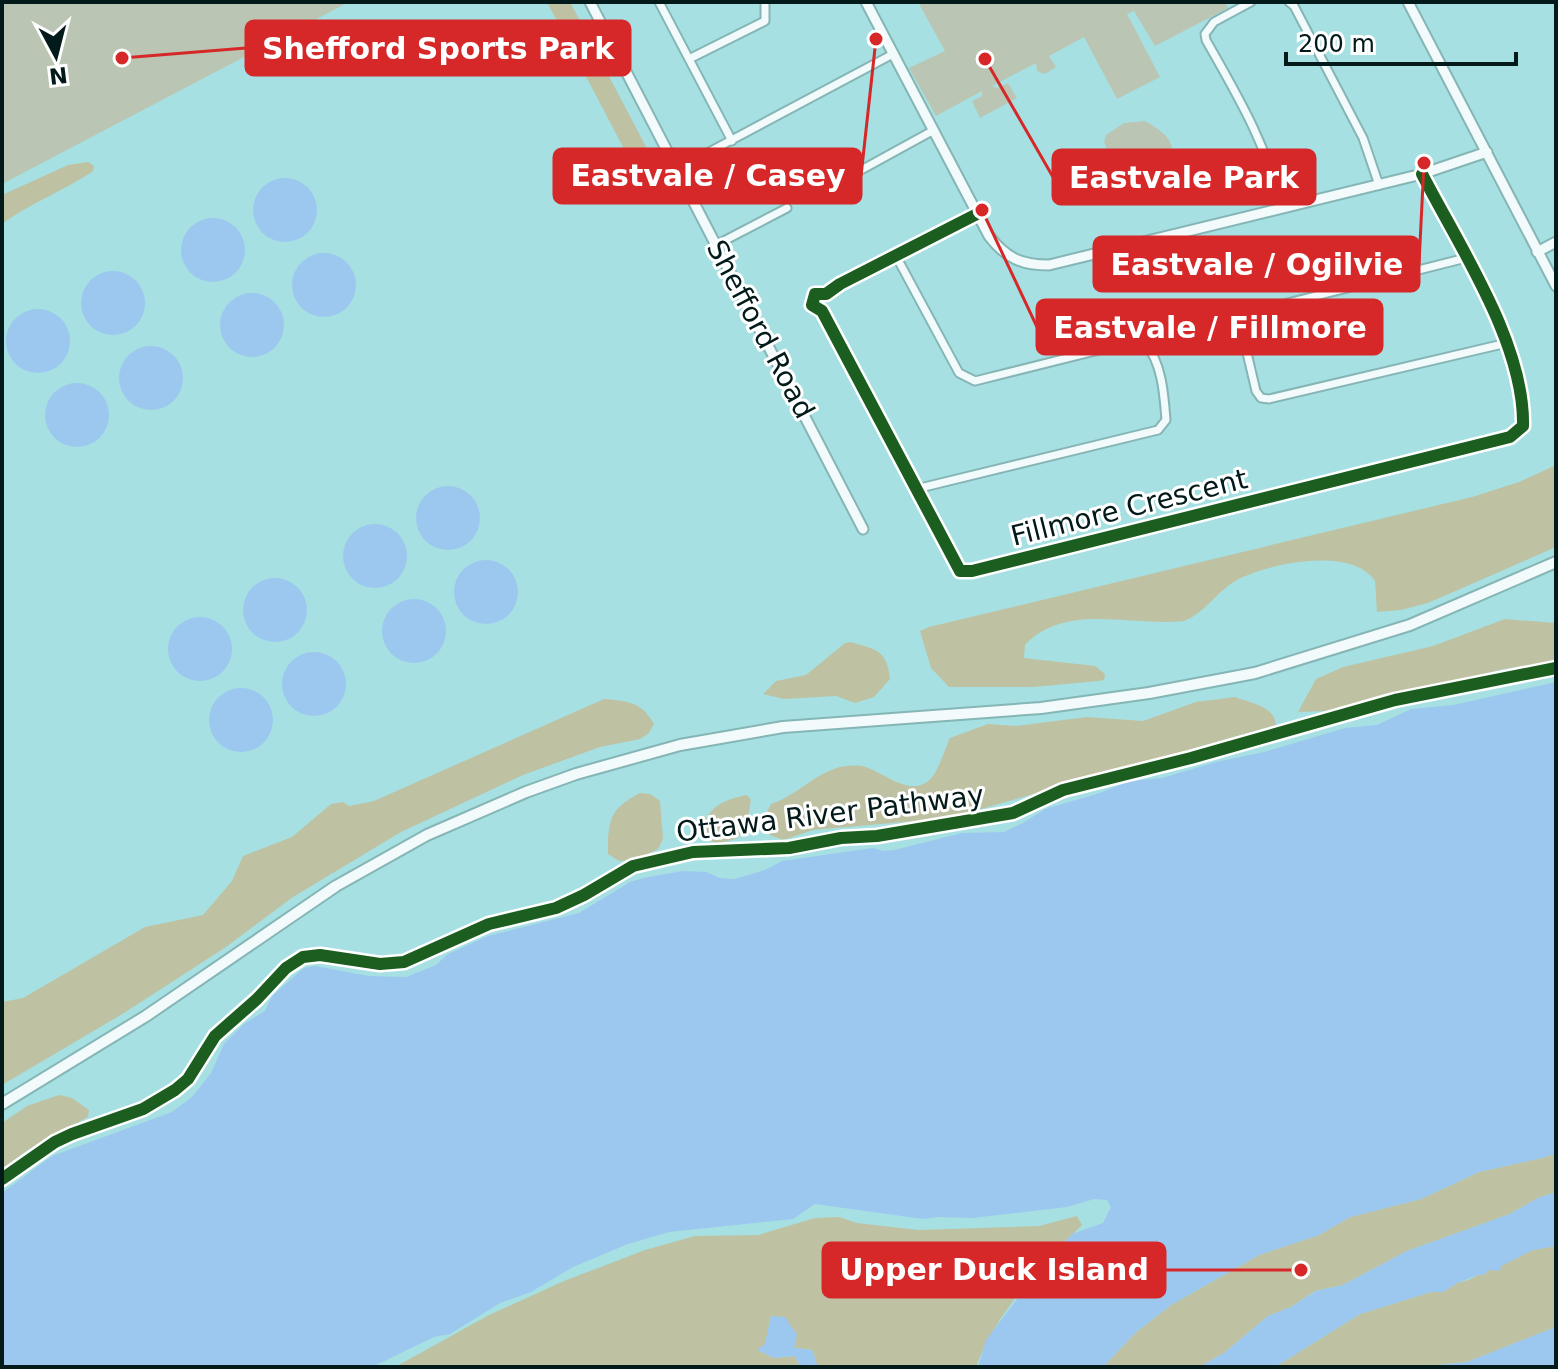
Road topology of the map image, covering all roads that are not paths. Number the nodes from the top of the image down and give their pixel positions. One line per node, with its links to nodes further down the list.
1 (590, 2): 13 (street, Shefford Road)
2 (659, 2): 9 (street)
3 (765, 2): 9 (street)
4 (866, 2): 8 (street)
5 (1251, 2): 18 (street)
6 (1289, 2): 16 (street)
7 (1408, 2): 12 (street)
8 (893, 54): 10 (street); 11 (street)
9 (689, 59): 11 (street)
10 (934, 130): 14 (street); 19 (street)
11 (732, 141): 13 (street)
12 (1487, 152): 15 (street); 22 (street)
13 (677, 169): 21 (street, Shefford Road)
14 (863, 169)
15 (1422, 174): 16 (street); 24 (street, Fillmore Crescent)
16 (1379, 185): 18 (street)
17 (787, 208): 21 (street)
18 (1281, 208): 19 (street)
19 (977, 214): 23 (street, Fillmore Crescent)
20 (1556, 242): 22 (street)
21 (716, 245): 28 (street, Shefford Road)
22 (1537, 252): 25 (street)
23 (896, 256): 27 (street, Fillmore Crescent); 27 (street)
24 (1466, 258): 26 (street, Fillmore Crescent); 26 (street)
25 (1556, 286)
26 (1507, 343): 27 (street, Fillmore Crescent)
27 (916, 489)
28 (863, 529)
29 (1556, 562): 30 (main road)
30 (2, 1104)

